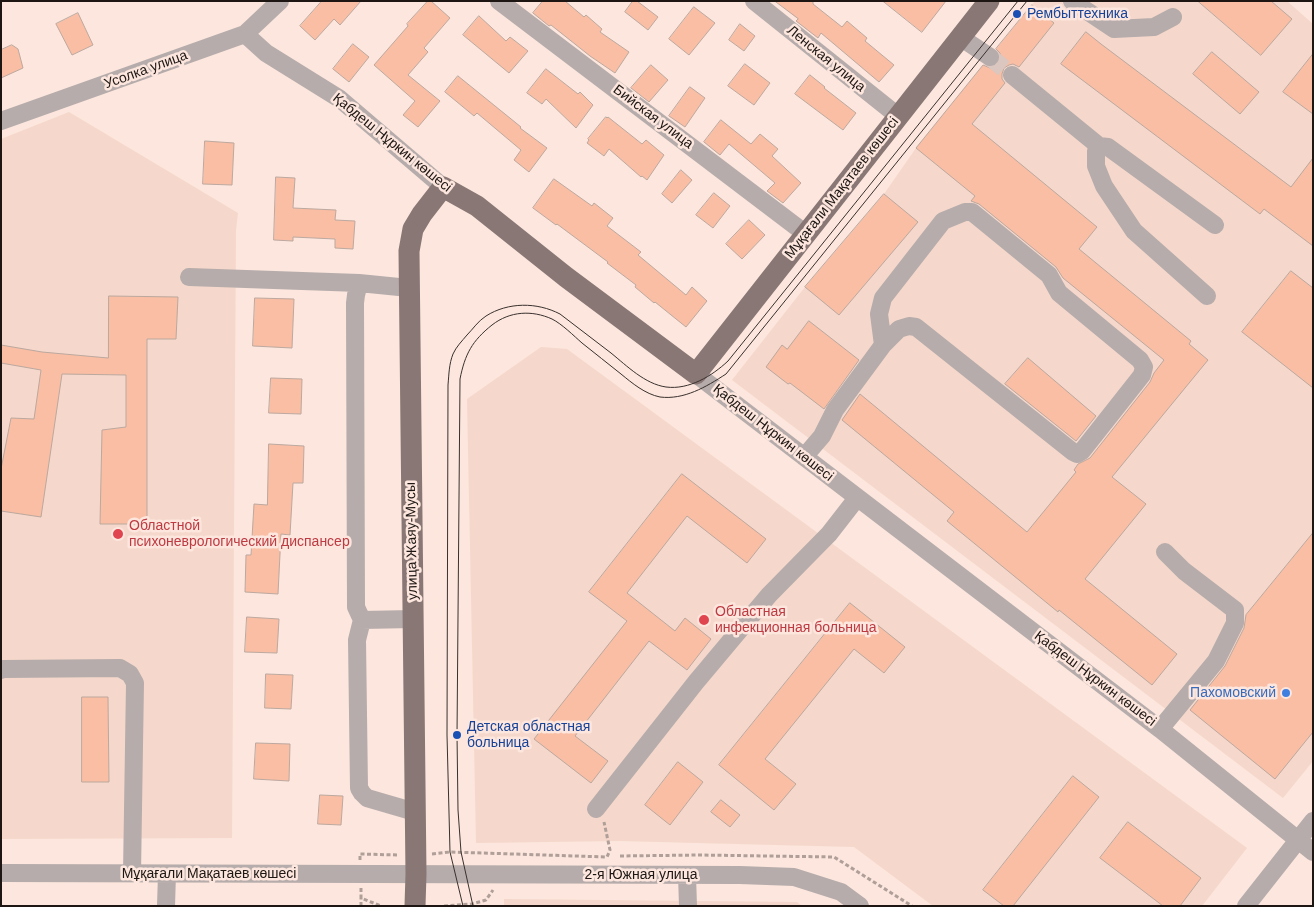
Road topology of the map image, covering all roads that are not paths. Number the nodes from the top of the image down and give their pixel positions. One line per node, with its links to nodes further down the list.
1 (280, 1): 7 (street, Усолка улица)
2 (500, 1): 16 (street, Бийская улица)
3 (754, 1): 11 (street, Ленская улица)
4 (990, 1): 8 (main road, Мұқағали Мақатаев көшесі)
5 (1072, 1): 6 (street)
6 (1173, 17)
7 (245, 34): 12 (street, Усолка улица); 14 (street, Қабдеш Нұркин көшесі)
8 (960, 38): 9 (street); 11 (main road, Мұқағали Мақатаев көшесі)
9 (990, 57)
10 (1012, 75): 13 (street)
11 (898, 116): 16 (main road, Мұқағали Мақатаев көшесі)
12 (1, 121)
13 (1099, 146): 15 (street); 20 (street)
14 (443, 187): 19 (main road, улица Жаяу-Мусы); 22 (main road, Қабдеш Нұркин көшесі)
15 (1215, 225)
16 (806, 234): 22 (main road, Мұқағали Мақатаев көшесі)
17 (189, 277): 18 (street)
18 (359, 284): 19 (street); 27 (street)
19 (409, 288): 26 (main road, улица Жаяу-Мусы)
20 (1207, 296)
21 (884, 345): 21 (street); 23 (street)
22 (696, 374): 23 (street, Қабдеш Нұркин көшесі)
23 (804, 457): 24 (street, Қабдеш Нұркин көшесі)
24 (857, 498): 29 (street, Қабдеш Нұркин көшесі); 30 (street)
25 (1165, 552): 29 (street)
26 (413, 619): 27 (street); 31 (main road, улица Жаяу-Мусы)
27 (362, 620): 31 (street)
28 (1, 670): 37 (street)
29 (1160, 729): 33 (street, Қабдеш Нұркин көшесі)
30 (596, 809)
31 (415, 812): 35 (main road, улица Жаяу-Мусы)
32 (1313, 821): 33 (street)
33 (1297, 839): 34 (street, Қабдеш Нұркин көшесі); 44 (street)
34 (1313, 852)
35 (416, 865): 38 (street, Мұқағали Мақатаев көшесі); 39 (street, 2-я Южная улица); 41 (main road, улица Жаяу-Мусы)
36 (1, 873): 37 (street, Мұқағали Мақатаев көшесі)
37 (132, 874): 38 (street, Мұқағали Мақатаев көшесі)
38 (167, 874): 40 (street)
39 (687, 875): 42 (street); 43 (street, 2-я Южная улица)
40 (166, 906)
41 (415, 906)
42 (688, 906)
43 (860, 906)
44 (1246, 906)

